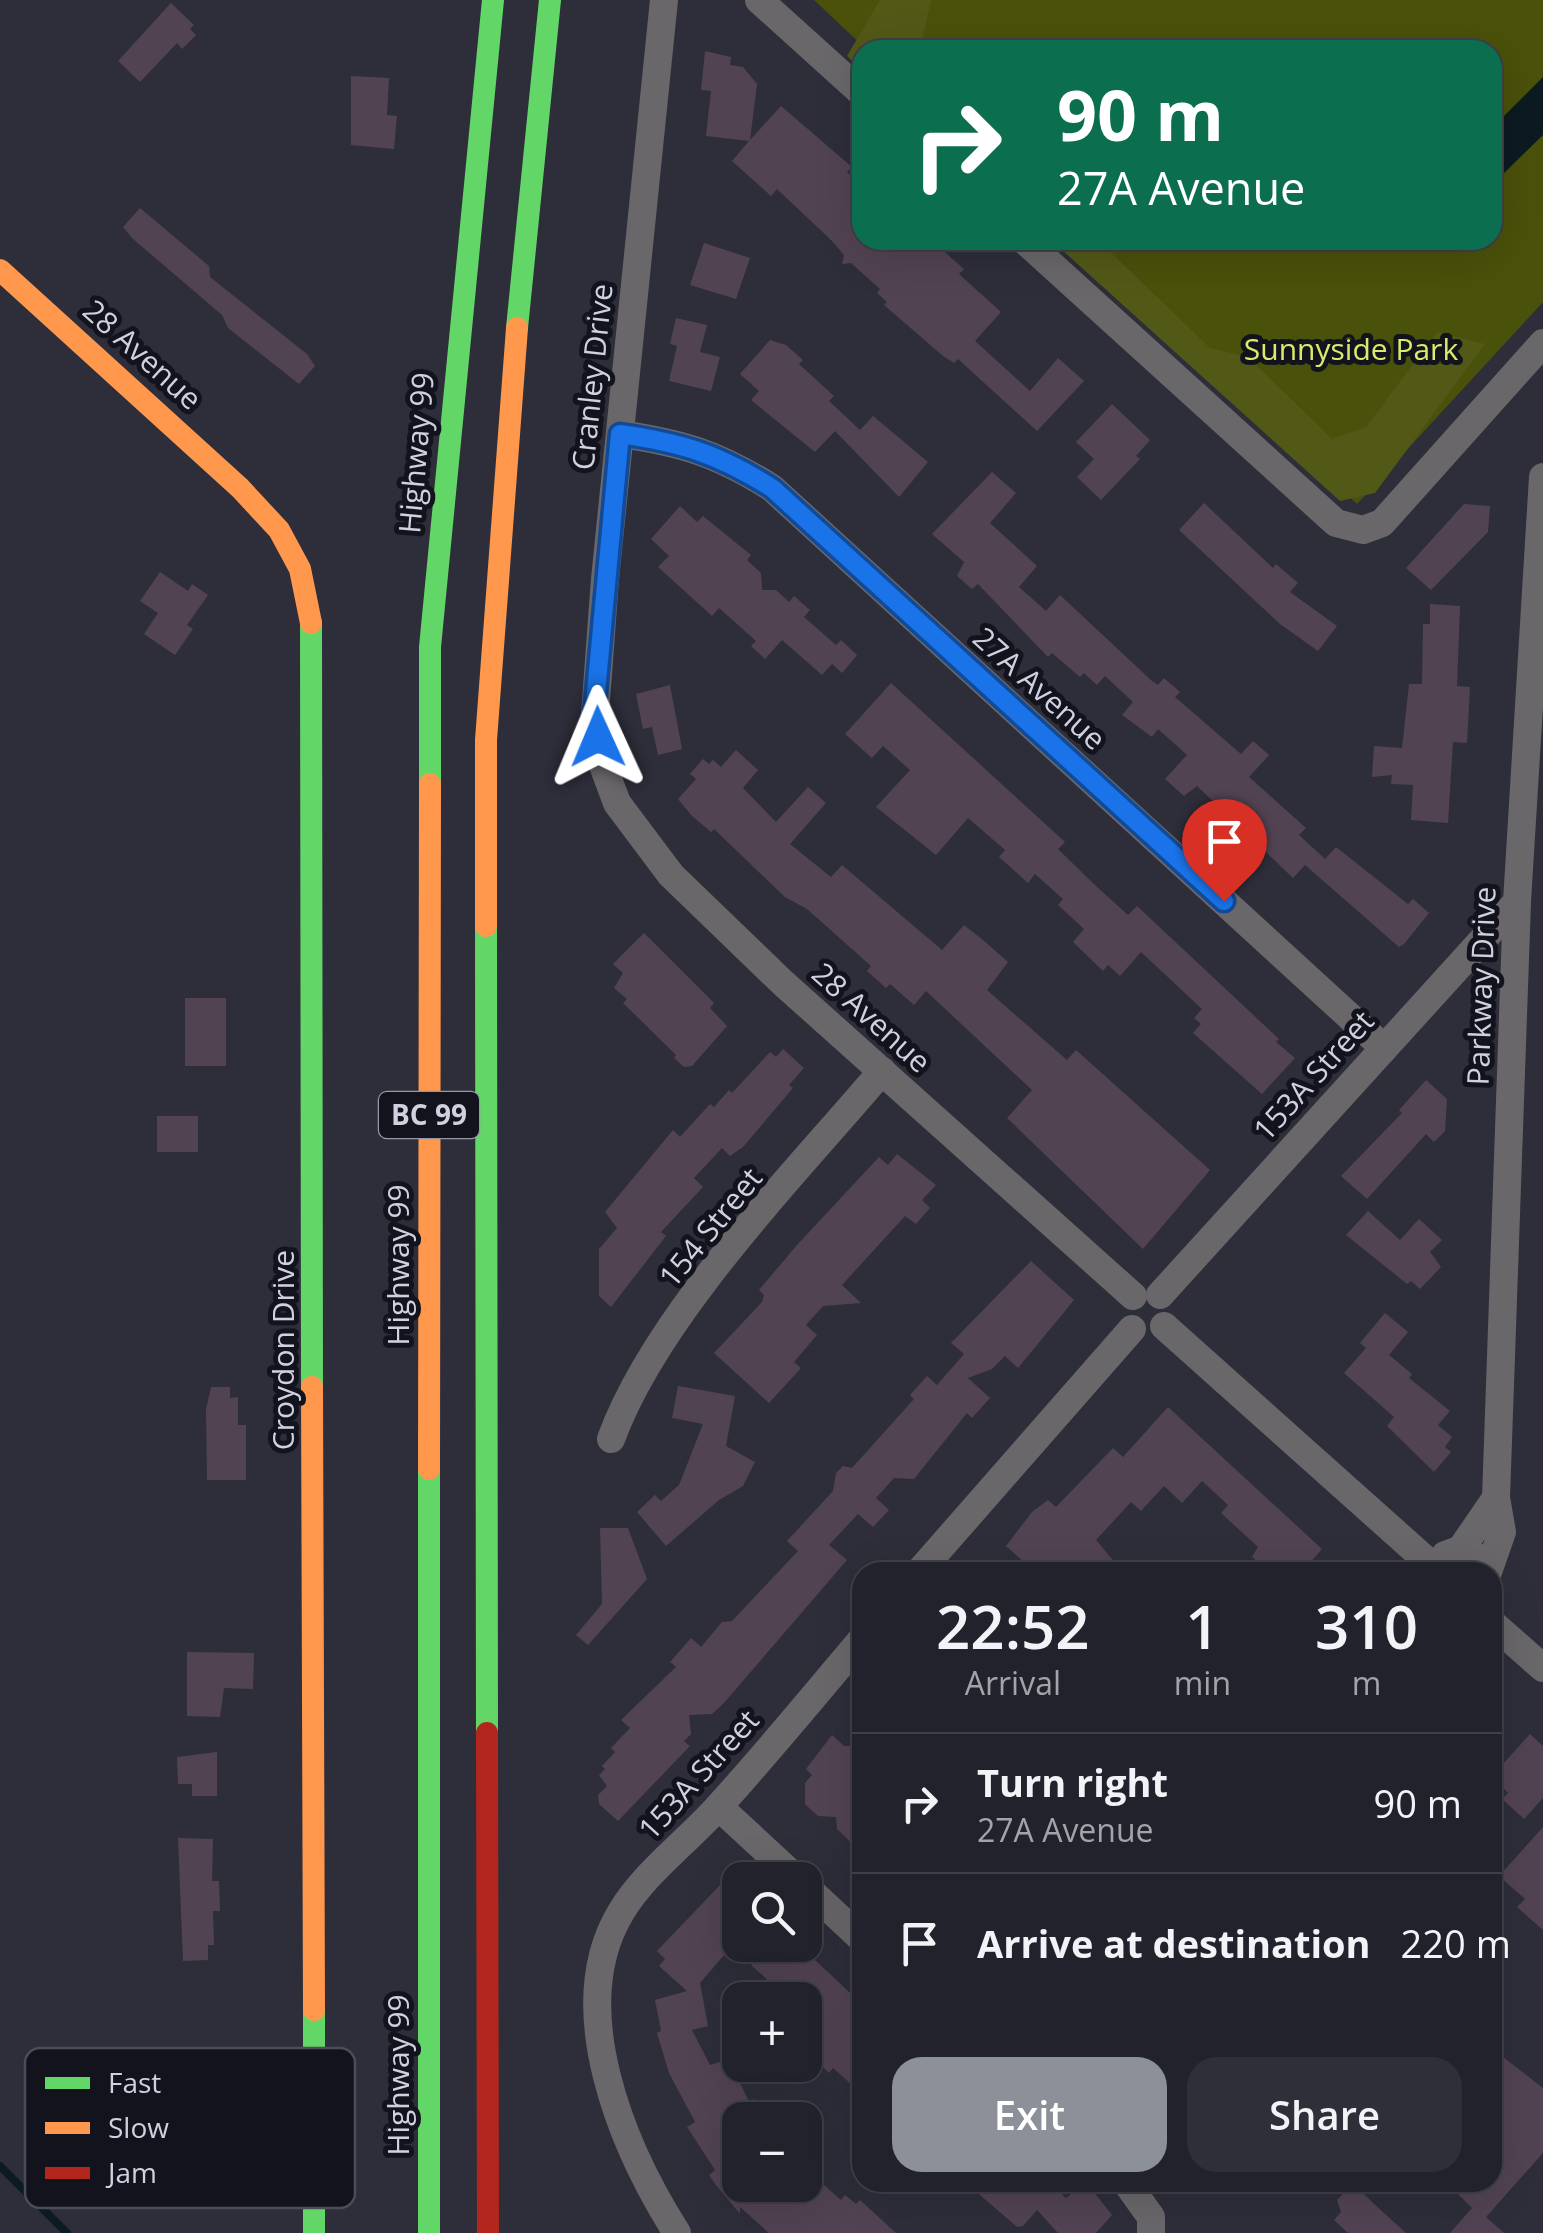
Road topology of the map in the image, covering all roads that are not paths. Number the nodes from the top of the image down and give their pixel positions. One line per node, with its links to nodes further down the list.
1 (493, 0): 38 (main road, Highway 99 / BC 99)
2 (550, 0): 39 (main road, BC 99)
3 (664, 0): 9 (street, Cranley Drive)
4 (759, 0): 5 (street)
5 (852, 85)
6 (1035, 250): 8 (street)
7 (0, 270): 11 (main road, 28 Avenue)
8 (1543, 343)
9 (620, 434): 12 (street, Cranley Drive); 14 (street, 27A Avenue)
10 (1543, 478): 13 (street, Parkway Drive)
11 (240, 488): 34 (main road, Croydon Drive)
12 (601, 760): 15 (street, 28 Avenue)
13 (1517, 902): 14 (street, 153A Street); 20 (street, Parkway Drive)
14 (1384, 1048): 16 (street, 153A Street)
15 (882, 1072): 16 (street, 28 Avenue); 19 (street, 154 Street)
16 (1146, 1296): 17 (street); 18 (street)
17 (1164, 1326): 18 (street); 23 (street)
18 (1132, 1329): 22 (street)
19 (611, 1439)
20 (1496, 1498): 21 (street); 26 (street, Parkway Drive)
21 (1461, 1549): 24 (street); 25 (street)
22 (940, 1562)
23 (1426, 1562)
24 (1441, 1562)
25 (1483, 1562)
26 (1491, 1562)
27 (1502, 1631): 29 (street)
28 (852, 1651): 30 (street, 153A Street)
29 (1543, 1668)
30 (719, 1807): 31 (street); 40 (street, 153A Street)
31 (779, 1862)
32 (822, 1902): 33 (street)
33 (852, 1930)
34 (314, 2048)
35 (1133, 2192): 41 (street)
36 (314, 2208): 37 (main road, Croydon Drive)
37 (314, 2233)
38 (430, 2233)
39 (488, 2233)
40 (678, 2233)
41 (1151, 2233)

